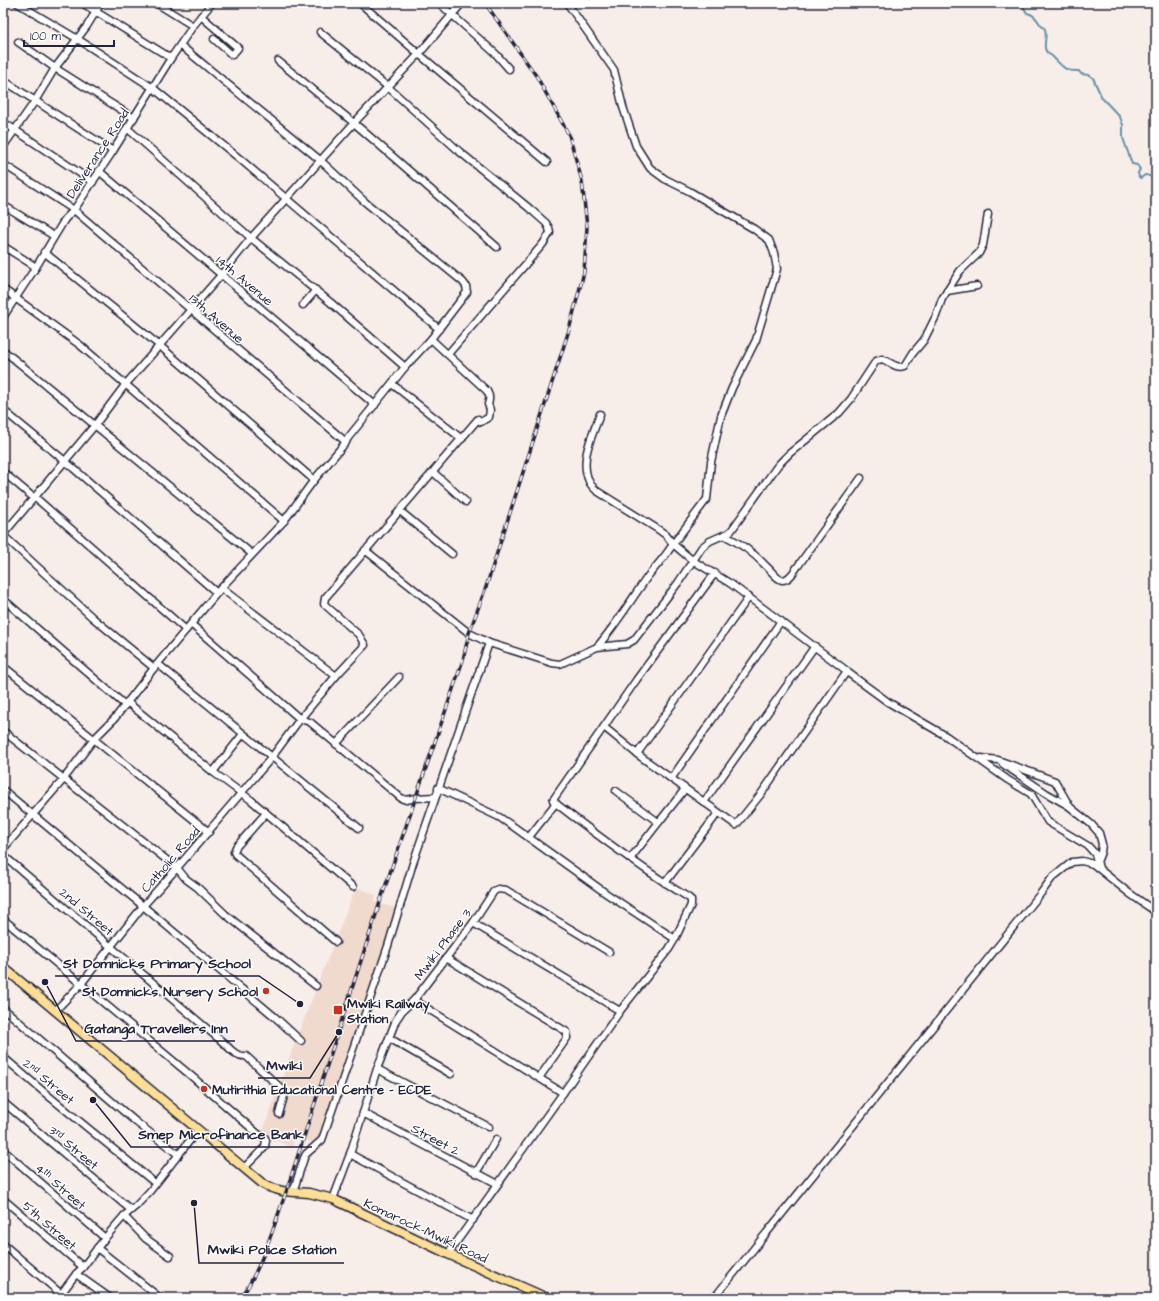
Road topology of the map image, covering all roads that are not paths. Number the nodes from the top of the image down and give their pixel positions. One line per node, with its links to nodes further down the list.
1 (17, 3): 15 (street)
2 (82, 3): 10 (street)
3 (101, 3): 10 (street)
4 (156, 3): 13 (street)
5 (212, 3): 12 (street, Deliverance Road)
6 (360, 3): 19 (street)
7 (439, 3): 11 (street)
8 (462, 3): 11 (street)
9 (567, 3): 84 (street)
10 (95, 12): 15 (street); 20 (street)
11 (452, 14): 19 (street); 23 (street)
12 (201, 16): 13 (street, Deliverance Road); 16 (street)
13 (193, 26): 18 (street, Deliverance Road)
14 (320, 32): 25 (street)
15 (76, 38): 22 (street); 26 (street)
16 (214, 39)
17 (18, 42): 22 (street)
18 (180, 45): 20 (street, Deliverance Road); 35 (street)
19 (419, 54): 25 (street); 36 (street)
20 (171, 58): 26 (street, Deliverance Road)
21 (278, 61): 30 (street)
22 (55, 68): 27 (street); 28 (street)
23 (509, 69)
24 (3, 80): 27 (street)
25 (388, 87): 30 (street); 63 (street)
26 (153, 88): 28 (street, Deliverance Road); 40 (street)
27 (35, 101): 32 (street); 34 (street)
28 (134, 118): 31 (street, Deliverance Road)
29 (3, 122): 32 (street)
30 (354, 123): 35 (street); 47 (street)
31 (127, 128): 34 (street, Deliverance Road); 45 (street)
32 (15, 129): 33 (street); 39 (street)
33 (3, 147)
34 (113, 151): 38 (street, Deliverance Road)
35 (320, 160): 40 (street); 59 (street)
36 (547, 162)
37 (3, 164): 42 (street, 13th Avenue)
38 (99, 171): 39 (street, Deliverance Road); 50 (street, 14th Avenue)
39 (93, 182): 42 (street, Deliverance Road)
40 (285, 198): 45 (street); 59 (street)
41 (3, 205): 44 (street)
42 (74, 210): 44 (street, Deliverance Road); 57 (street, 13th Avenue)
43 (988, 214): 54 (street)
44 (54, 236): 48 (street, Deliverance Road)
45 (251, 238): 50 (street); 53 (street)
46 (3, 246): 49 (street)
47 (498, 247)
48 (44, 252): 49 (street, Deliverance Road); 61 (street)
49 (36, 267): 55 (street, Deliverance Road)
50 (222, 274): 57 (street); 67 (street, 14th Avenue)
51 (977, 286): 54 (street)
52 (3, 289): 55 (street)
53 (316, 290): 56 (street); 64 (street)
54 (947, 291): 83 (street)
55 (16, 298): 58 (street, Deliverance Road); 66 (street)
56 (303, 305)
57 (190, 309): 61 (street); 72 (street, 13th Avenue)
58 (3, 317)
59 (439, 329): 60 (street)
60 (431, 339): 63 (street); 64 (street)
61 (160, 346): 66 (street); 77 (street)
62 (3, 350): 70 (street)
63 (448, 354): 71 (street)
64 (405, 367): 65 (street)
65 (392, 384): 67 (street); 71 (street)
66 (125, 385): 70 (street); 81 (street)
67 (375, 405): 72 (street)
68 (3, 410): 73 (street)
69 (600, 414): 84 (street)
70 (94, 425): 73 (street); 86 (street)
71 (462, 439): 75 (street)
72 (346, 442): 77 (street)
73 (65, 461): 78 (street); 90 (street)
74 (3, 472): 78 (street)
75 (433, 472): 79 (street); 80 (street)
76 (861, 478): 83 (street)
77 (314, 480): 81 (street)
78 (34, 498): 82 (street); 95 (street)
79 (466, 502)
80 (400, 511): 85 (street); 87 (street)
81 (284, 521): 86 (street)
82 (3, 535): 100 (street)
83 (724, 535): 88 (street)
84 (673, 544): 88 (street); 98 (street)
85 (366, 550): 96 (street); 102 (street, Catholic Road)
86 (252, 554): 90 (street)
87 (452, 554)
88 (692, 560): 89 (street); 98 (street)
89 (715, 573): 91 (street); 106 (street)
90 (219, 590): 94 (street); 102 (street)
91 (749, 597): 93 (street); 111 (street)
92 (3, 599): 104 (street)
93 (781, 621): 97 (street); 116 (street)
94 (191, 624): 95 (street); 105 (street)
95 (186, 630): 100 (street)
96 (489, 643): 98 (street); 118 (street)
97 (815, 646): 101 (street); 124 (street)
98 (597, 647)
99 (3, 666): 109 (street)
100 (156, 666): 104 (street); 108 (street)
101 (847, 672): 113 (street); 128 (street)
102 (336, 676): 105 (street, Catholic Road)
103 (399, 677): 110 (street)
104 (126, 704): 109 (street); 115 (street)
105 (300, 719): 110 (street); 112 (street, Catholic Road)
106 (604, 727): 111 (street); 125 (street)
107 (3, 731): 117 (street)
108 (243, 734): 112 (street); 115 (street)
109 (94, 739): 117 (street); 132 (street)
110 (336, 744): 123 (street)
111 (637, 754): 116 (street)
112 (272, 757): 122 (street, Catholic Road); 131 (street)
113 (979, 758): 114 (street); 137 (street)
114 (997, 760): 126 (street); 126 (street)
115 (212, 772): 122 (street)
116 (671, 779): 119 (street)
117 (63, 780): 129 (street); 138 (street)
118 (438, 788): 123 (street); 133 (street)
119 (685, 789): 124 (street); 130 (street)
120 (3, 790): 129 (street)
121 (616, 791): 130 (street)
122 (241, 793): 127 (street); 132 (street, Catholic Road)
123 (435, 797): 177 (street)
124 (704, 802): 128 (street)
125 (556, 803): 133 (street); 136 (street)
126 (1070, 807): 137 (street)
127 (266, 813): 140 (street); 146 (street)
128 (718, 813): 139 (street)
129 (32, 814): 134 (street); 141 (street)
130 (658, 822): 136 (street)
131 (359, 828)
132 (209, 832): 138 (street, Catholic Road)
133 (529, 837): 145 (street)
134 (3, 849)
135 (3, 855): 147 (street, 2nd Street)
136 (630, 859): 139 (street)
137 (1098, 866): 142 (street); 196 (street)
138 (177, 868): 141 (street, Catholic Road); 152 (street)
139 (665, 883): 145 (street)
140 (353, 887)
141 (143, 906): 147 (street, Catholic Road); 158 (street)
142 (1156, 912)
143 (3, 919): 151 (street)
144 (473, 923): 148 (street, Mwiki Phase 3); 149 (street, Mwiki Phase 3); 156 (street)
145 (675, 939): 156 (street)
146 (336, 942)
147 (111, 946): 151 (street, Catholic Road); 166 (street, 2nd Street)
148 (609, 952)
149 (446, 958): 153 (street, Mwiki Phase 3); 162 (street)
150 (3, 967): 155 (main road, Komarock-Mwiki Road)
151 (81, 984): 155 (street, Catholic Road); 173 (street)
152 (316, 986)
153 (414, 1000): 157 (street, Mwiki Phase 3); 162 (street)
154 (3, 1008): 172 (street)
155 (55, 1011): 168 (main road, Komarock-Mwiki Road)
156 (620, 1012): 163 (street)
157 (389, 1038): 160 (street, Mwiki Phase 3); 161 (street)
158 (301, 1041)
159 (3, 1057): 175 (street, 2ⁿᵈ Street)
160 (377, 1068): 165 (street, Mwiki Phase 3); 167 (street)
161 (451, 1074)
162 (539, 1078): 163 (street)
163 (563, 1093): 176 (street)
164 (3, 1102): 180 (street, 3ʳᵈ Street)
165 (363, 1113): 171 (street, Mwiki Phase 3); 174 (street, Street 2)
166 (279, 1114)
167 (489, 1127)
168 (198, 1130): 172 (street); 173 (main road, Komarock-Mwiki Road)
169 (496, 1139): 174 (street)
170 (3, 1150): 183 (street, 4ᵗʰ Street)
171 (350, 1154): 179 (street, Mwiki Phase 3); 182 (street)
172 (179, 1155): 175 (street)
173 (244, 1168): 177 (main road, Komarock-Mwiki Road)
174 (476, 1173): 176 (street, Street 2)
175 (155, 1183): 180 (street)
176 (498, 1184): 182 (street)
177 (293, 1192): 179 (main road, Komarock-Mwiki Road)
178 (3, 1199): 188 (street, 5th Street)
179 (333, 1199): 186 (main road, Komarock-Mwiki Road)
180 (131, 1210): 181 (street)
181 (124, 1216): 183 (street); 187 (street)
182 (473, 1220): 186 (street)
183 (105, 1238): 185 (street)
184 (3, 1244): 191 (street)
185 (98, 1248): 188 (street); 192 (street)
186 (448, 1254): 195 (main road, Komarock-Mwiki Road)
187 (170, 1256)
188 (83, 1268): 189 (street)
189 (76, 1274): 191 (street); 194 (street)
190 (3, 1294): 193 (street)
191 (59, 1296)
192 (159, 1297)
193 (7, 1298)
194 (110, 1298)
195 (547, 1298)
196 (714, 1298)

